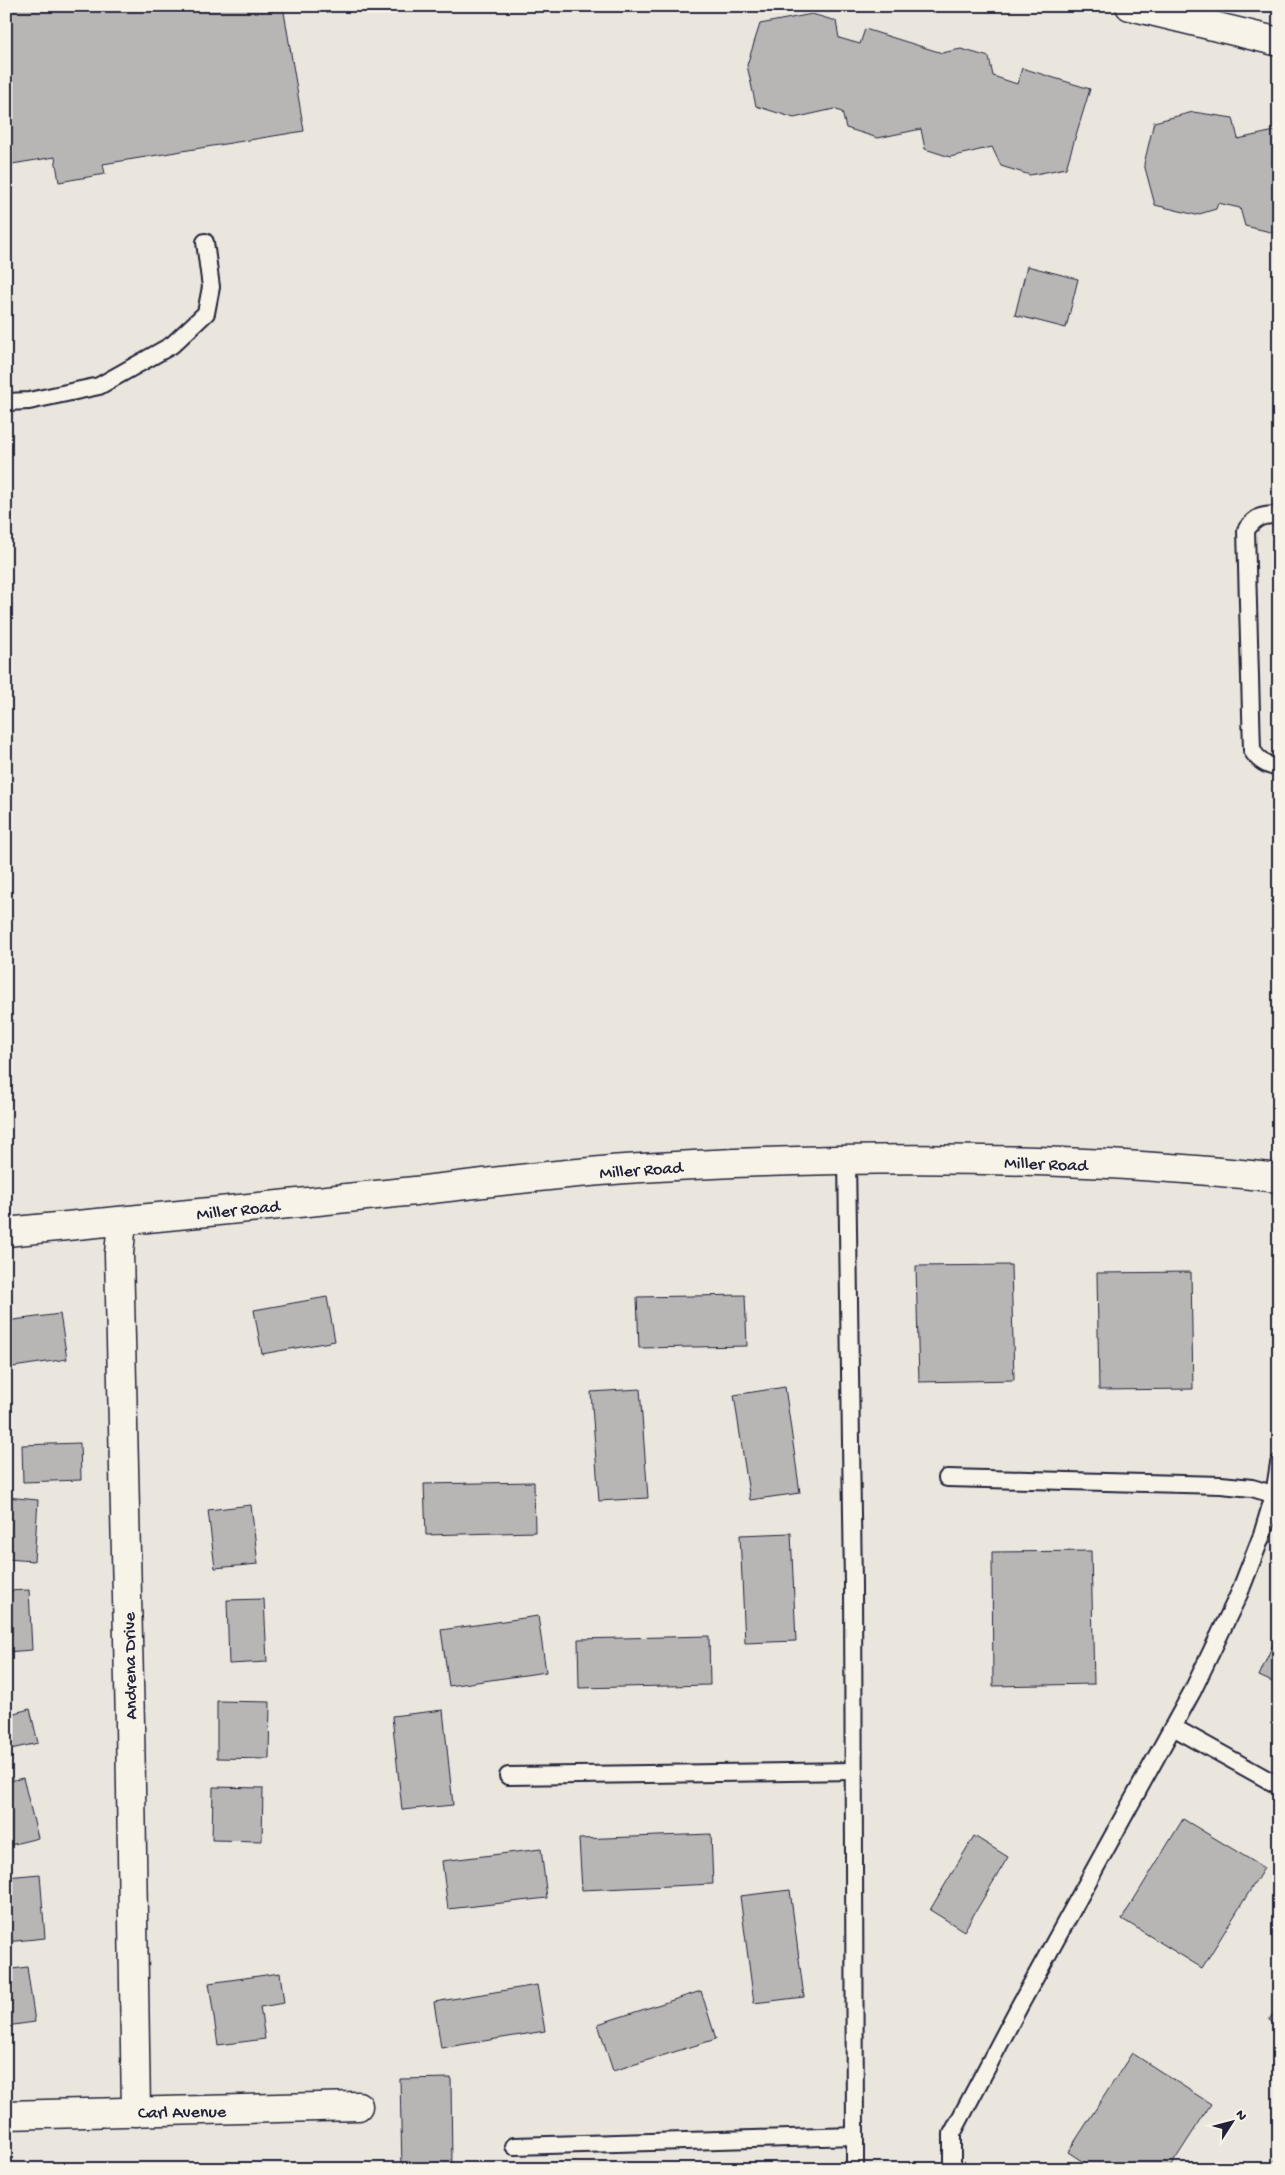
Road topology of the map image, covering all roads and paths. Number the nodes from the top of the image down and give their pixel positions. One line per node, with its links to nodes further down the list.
1 (1144, 8): 2 (street)
2 (1279, 42)
3 (205, 242): 4 (lane)
4 (6, 402)
5 (1279, 515): 6 (lane)
6 (1279, 767)
7 (847, 1160): 8 (street, Miller Road); 9 (street, Miller Road); 15 (lane)
8 (1279, 1178)
9 (122, 1221): 10 (street, Miller Road); 19 (street, Andrena Drive)
10 (6, 1232)
11 (1279, 1463): 13 (lane)
12 (947, 1478): 13 (lane)
13 (1276, 1496): 14 (lane)
14 (1173, 1727): 17 (lane); 24 (lane)
15 (854, 1771): 16 (lane); 21 (lane)
16 (508, 1776)
17 (1279, 1786)
18 (358, 2106): 19 (street, Carl Avenue)
19 (136, 2112): 20 (street, Carl Avenue)
20 (6, 2115)
21 (855, 2136): 22 (lane); 23 (lane)
22 (514, 2146)
23 (855, 2169)
24 (952, 2169)

